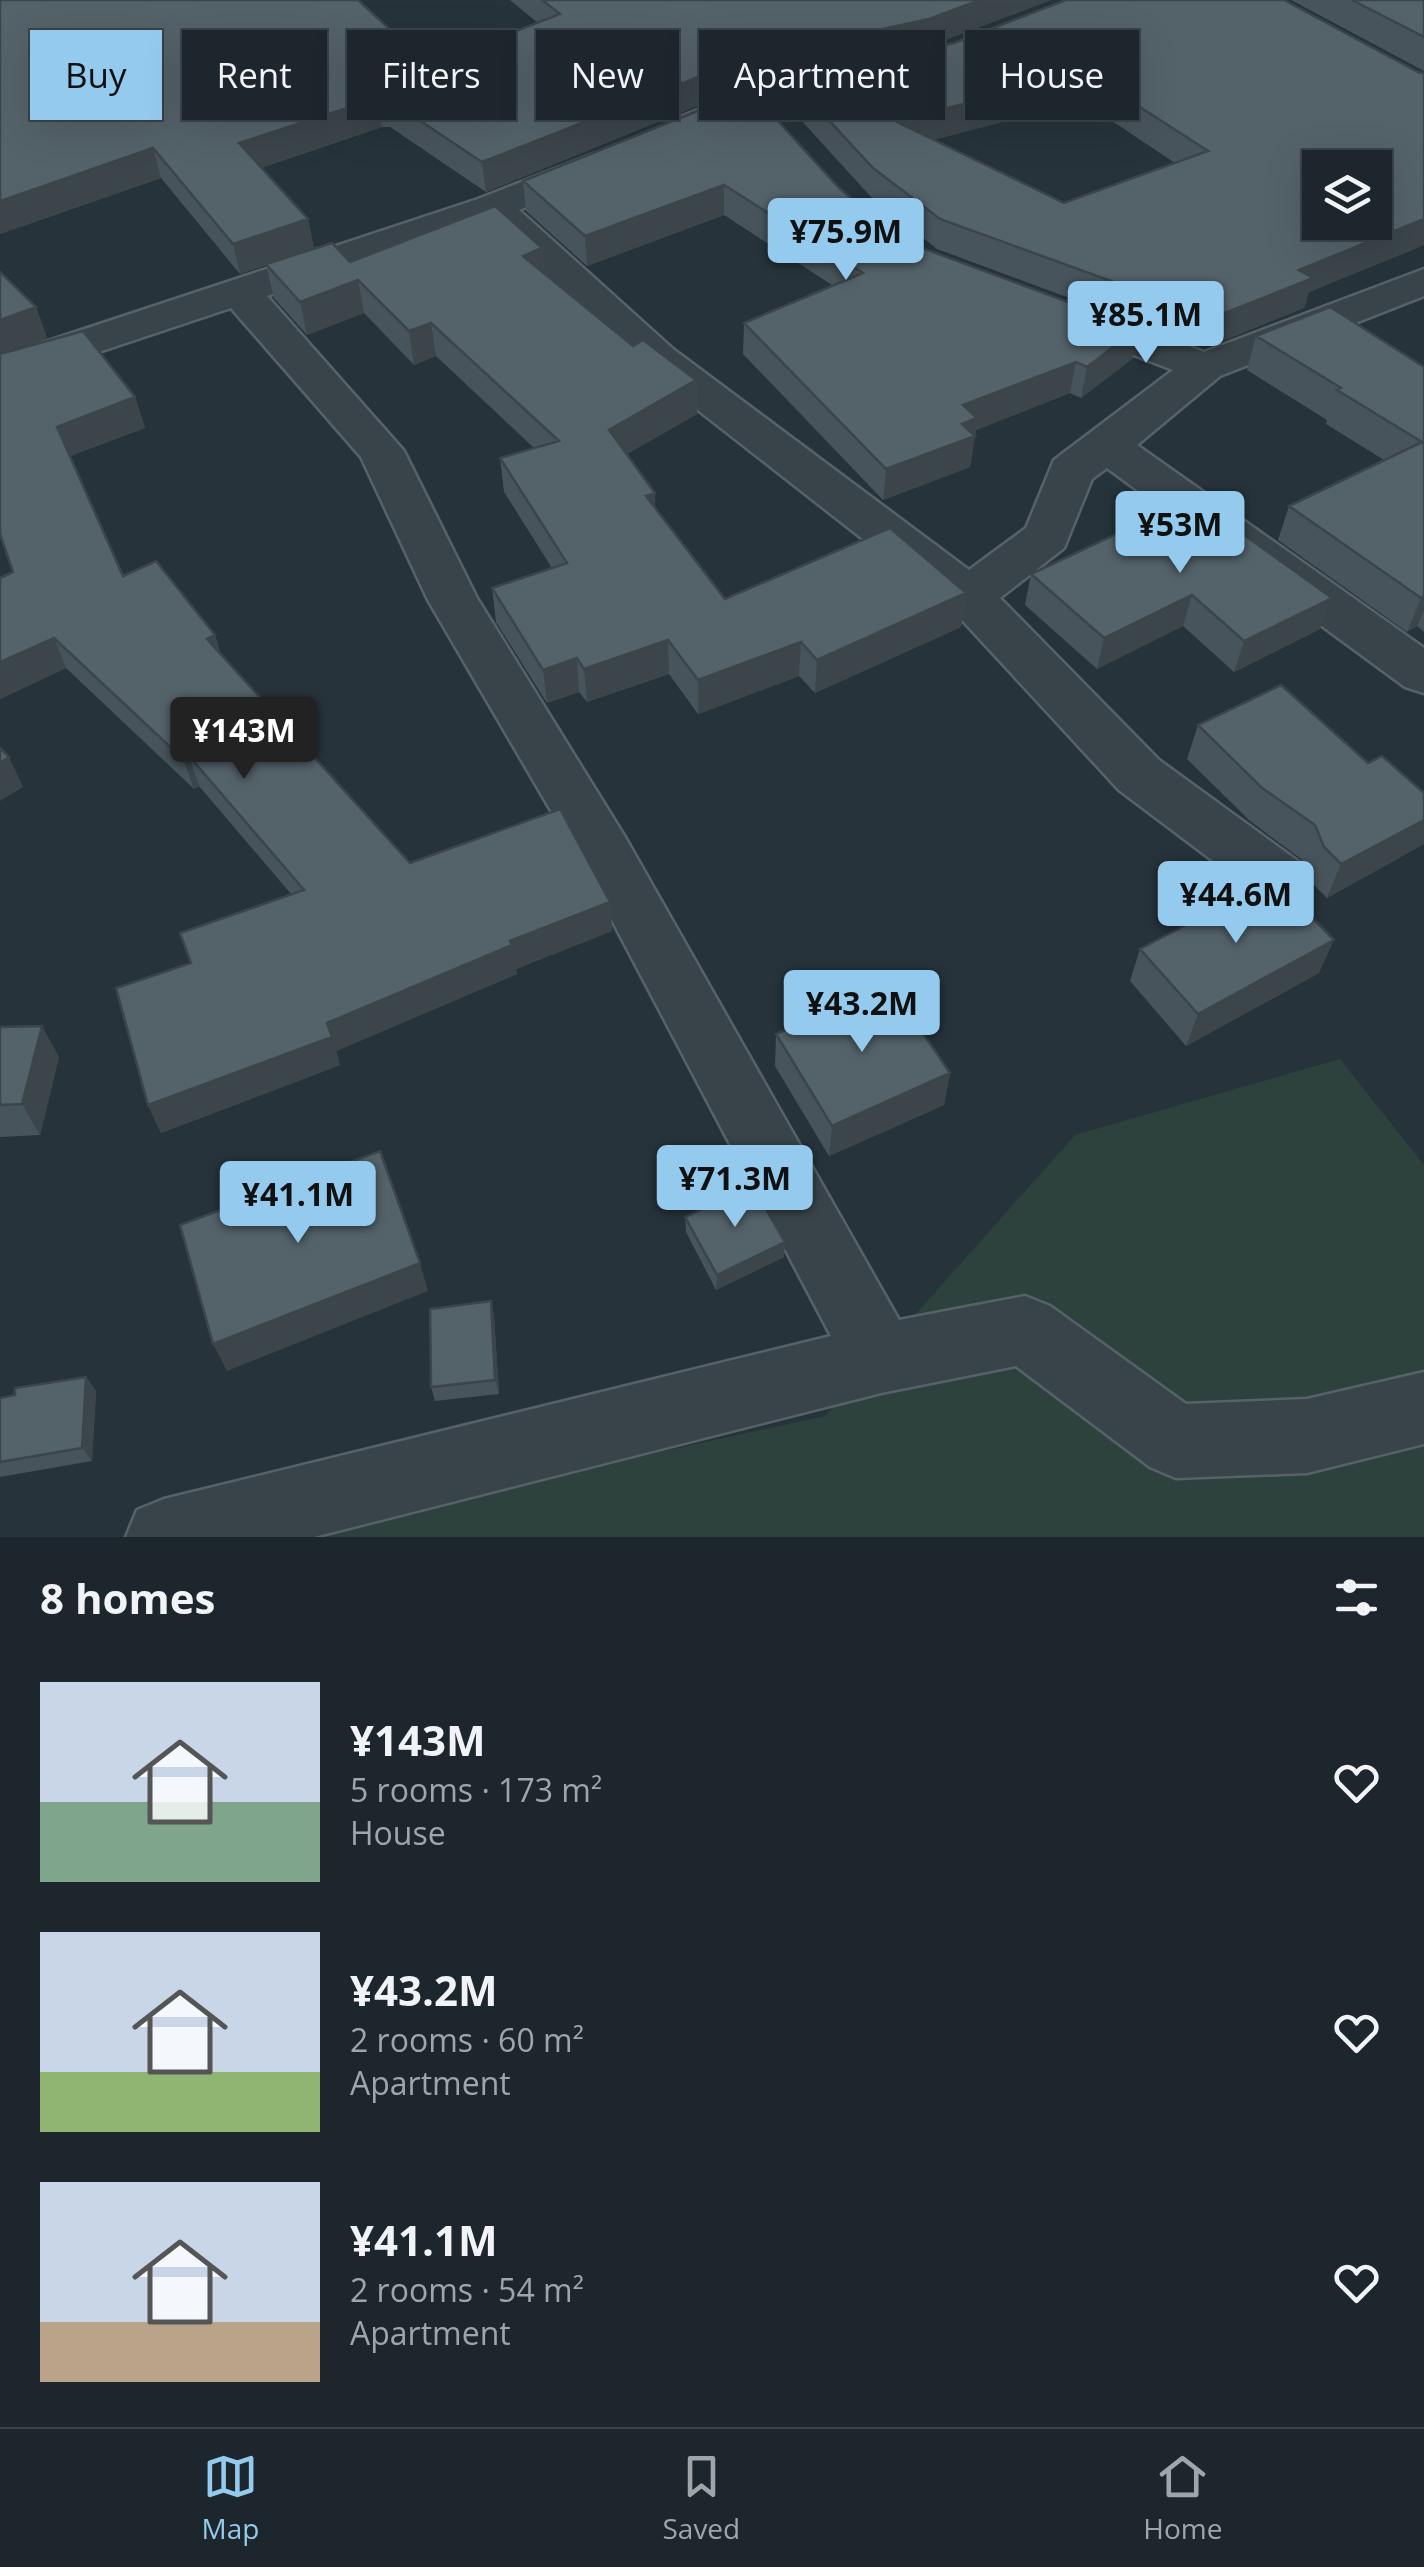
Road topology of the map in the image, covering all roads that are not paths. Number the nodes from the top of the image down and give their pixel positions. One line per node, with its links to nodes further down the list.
1 (739, 120): 2 (street)
2 (492, 207): 4 (street); 9 (street)
3 (1424, 281): 6 (street)
4 (238, 290): 7 (street); 12 (street)
5 (1034, 302): 6 (street)
6 (1204, 367): 8 (street)
7 (0, 372)
8 (1107, 446): 9 (street); 10 (street)
9 (969, 596): 11 (street)
10 (1424, 674)
11 (1278, 878)
12 (880, 1358): 13 (street); 14 (street)
13 (1424, 1408)
14 (164, 1537)

